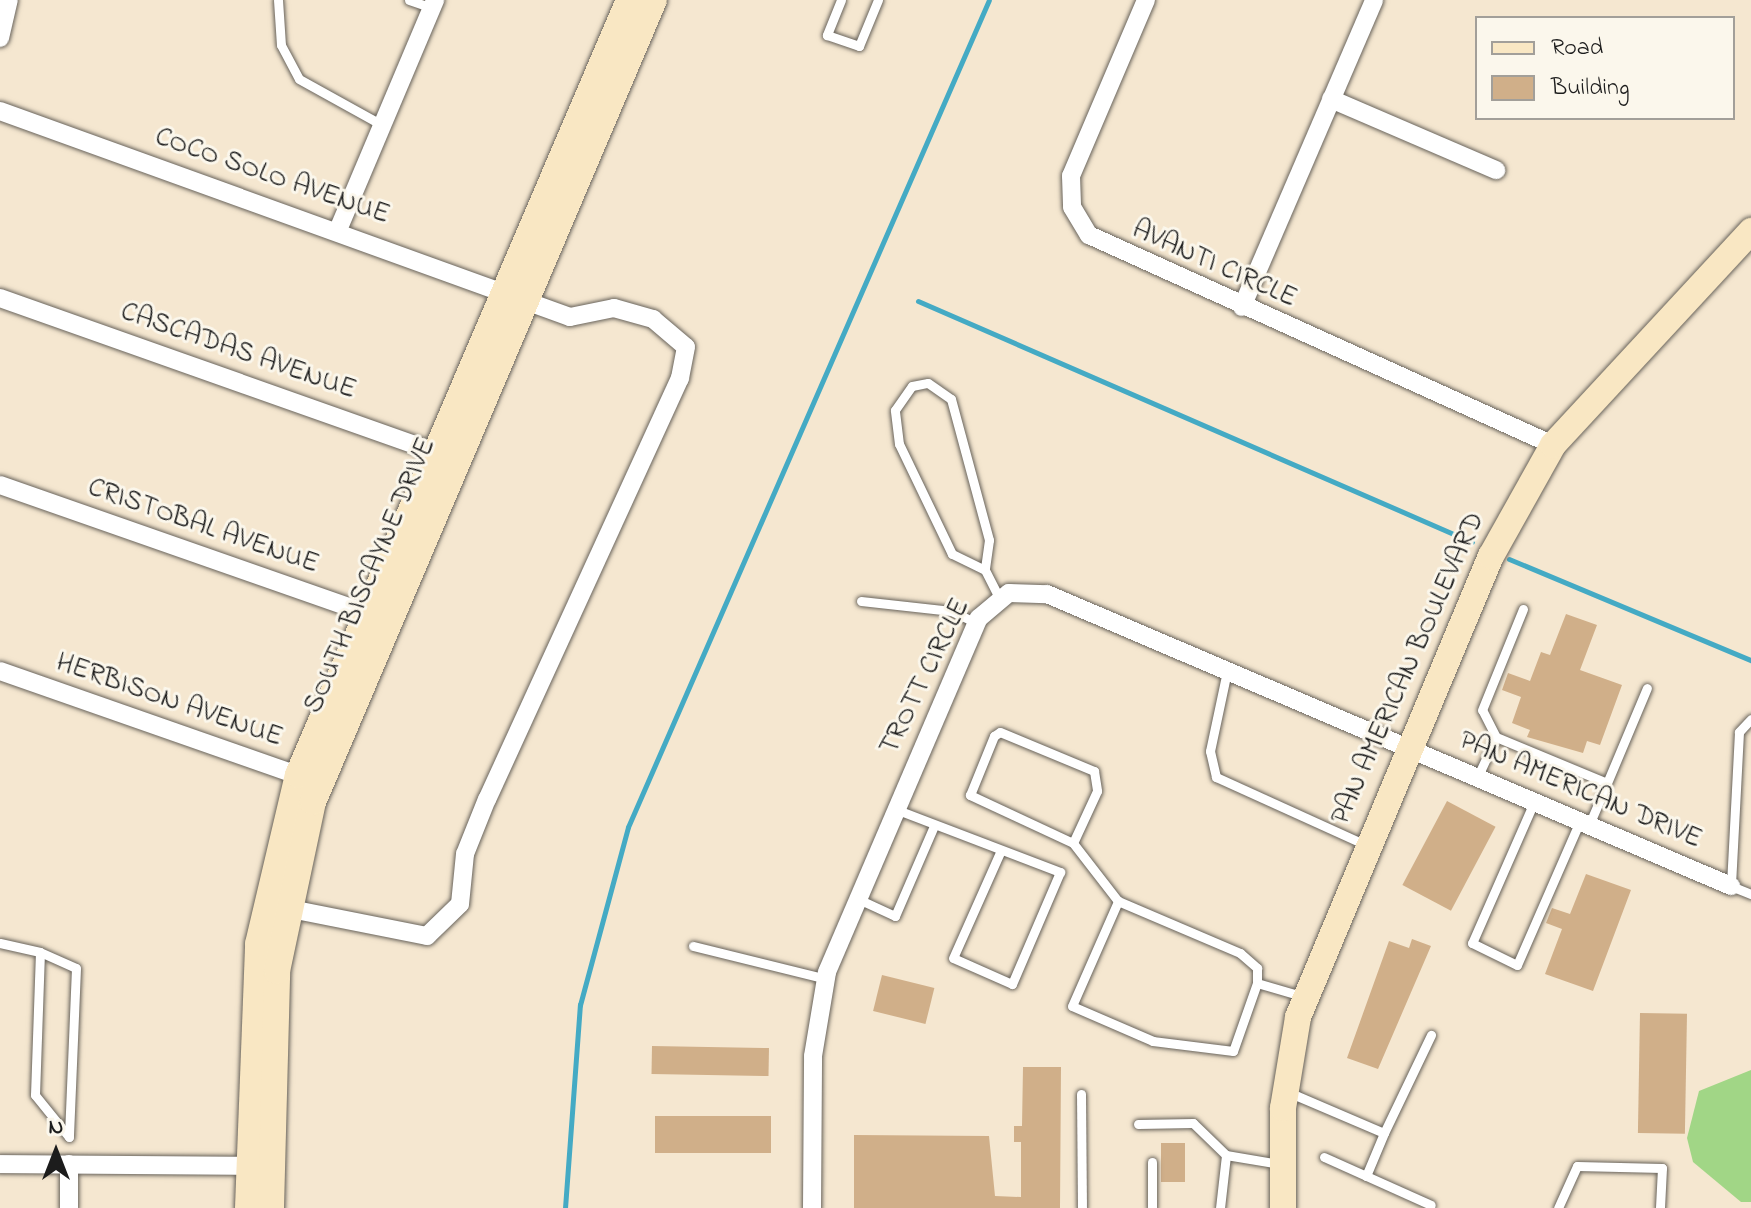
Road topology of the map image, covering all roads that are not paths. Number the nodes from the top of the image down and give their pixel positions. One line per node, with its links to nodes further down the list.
1 (9, 0): 11 (street)
2 (278, 0): 14 (lane)
3 (409, 0): 10 (lane)
4 (629, 0): 18 (street, SOUTH BISCAYNE DRIVE)
5 (654, 0): 18 (street, SOUTH BISCAYNE DRIVE)
6 (841, 0): 7 (lane)
7 (878, 0)
8 (1146, 0): 20 (street, AVANTI CIRCLE)
9 (1374, 0): 12 (street)
10 (433, 4): 14 (street)
11 (0, 38)
12 (1331, 99): 15 (street); 20 (street)
13 (0, 111): 16 (street, COCO SOLO AVENUE)
14 (382, 125): 16 (street)
15 (1496, 170)
16 (338, 230): 18 (street, COCO SOLO AVENUE)
17 (1751, 232): 21 (street, PAN AMERICAN BOULEVARD)
18 (516, 293): 22 (street, SOUTH BISCAYNE DRIVE); 50 (street, COCO SOLO AVENUE)
19 (0, 298): 22 (street, CASCADAS AVENUE)
20 (1242, 307): 21 (street, AVANTI CIRCLE)
21 (1553, 445): 35 (street, PAN AMERICAN BOULEVARD)
22 (446, 456): 28 (street, SOUTH BISCAYNE DRIVE)
23 (0, 485): 28 (street, CRISTOBAL AVENUE)
24 (985, 570): 24 (lane); 25 (lane)
25 (999, 598): 29 (street, TROTT CIRCLE); 31 (street, TROTT CIRCLE)
26 (861, 601): 29 (lane)
27 (1523, 609): 34 (lane)
28 (376, 617): 37 (street, SOUTH BISCAYNE DRIVE)
29 (977, 623): 40 (street, TROTT CIRCLE)
30 (0, 671): 37 (street, HERBISON AVENUE)
31 (1227, 671): 35 (street, TROTT CIRCLE); 44 (lane)
32 (1647, 688): 38 (lane)
33 (1751, 719): 46 (lane)
34 (1496, 737): 36 (lane); 38 (lane)
35 (1407, 748): 36 (street, PAN AMERICAN DRIVE); 44 (street, PAN AMERICAN BOULEVARD)
36 (1477, 778): 39 (street, PAN AMERICAN DRIVE)
37 (309, 779): 50 (street, SOUTH BISCAYNE DRIVE); 69 (street, SOUTH BISCAYNE DRIVE)
38 (1607, 783): 41 (lane)
39 (1534, 802): 41 (street, PAN AMERICAN DRIVE); 41 (lane)
40 (895, 809): 42 (lane); 48 (street, TROTT CIRCLE)
41 (1585, 823): 46 (street, PAN AMERICAN DRIVE)
42 (934, 826): 45 (lane); 48 (lane)
43 (1073, 843): 43 (lane); 49 (lane)
44 (1366, 845): 56 (street, PAN AMERICAN BOULEVARD)
45 (1001, 850): 45 (lane)
46 (1731, 886): 47 (lane)
47 (1751, 894)
48 (856, 898): 54 (street, TROTT CIRCLE)
49 (1118, 901): 55 (lane); 55 (lane)
50 (286, 908): 69 (street, SOUTH BISCAYNE DRIVE)
51 (0, 943): 53 (lane)
52 (693, 946): 54 (lane)
53 (40, 952): 62 (lane); 62 (lane)
54 (826, 979): 75 (street, TROTT CIRCLE)
55 (1257, 983): 56 (lane)
56 (1305, 997): 58 (street, PAN AMERICAN BOULEVARD)
57 (1431, 1035): 61 (lane)
58 (1285, 1091): 61 (lane); 68 (street, PAN AMERICAN BOULEVARD)
59 (1081, 1094): 76 (lane)
60 (1138, 1124): 63 (lane)
61 (1384, 1133): 70 (lane)
62 (69, 1137): 67 (lane)
63 (1226, 1155): 68 (lane); 78 (lane)
64 (1324, 1157): 70 (lane)
65 (1152, 1162): 77 (lane)
66 (0, 1164): 67 (street)
67 (69, 1164): 69 (street); 72 (street)
68 (1280, 1164): 79 (street, PAN AMERICAN BOULEVARD)
69 (260, 1166): 73 (street, SOUTH BISCAYNE DRIVE); 74 (street, SOUTH BISCAYNE DRIVE)
70 (1366, 1176): 71 (lane)
71 (1431, 1205)
72 (69, 1208)
73 (248, 1208)
74 (271, 1208)
75 (812, 1208)
76 (1082, 1208)
77 (1152, 1208)
78 (1220, 1208)
79 (1283, 1208)
80 (1558, 1208): 81 (lane)
81 (1660, 1208)

